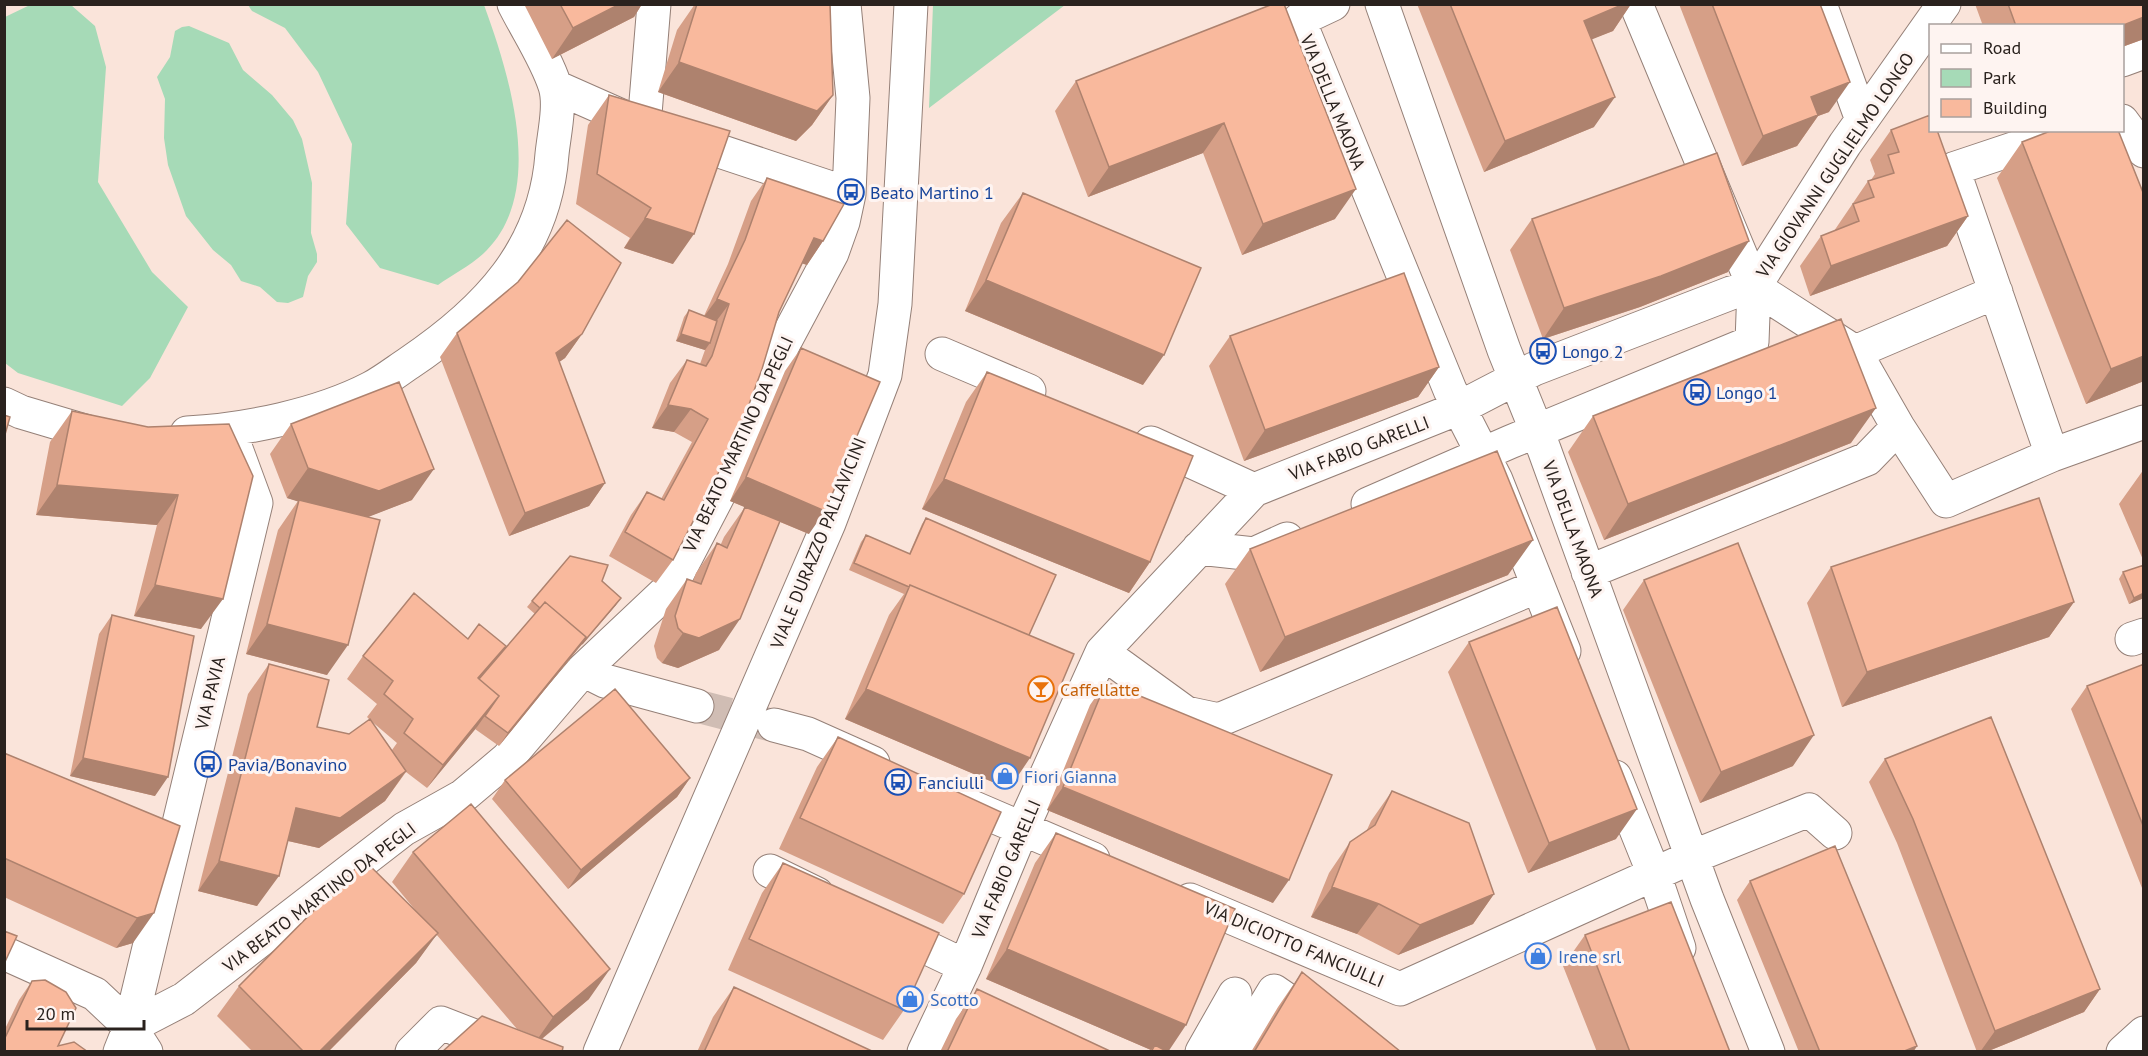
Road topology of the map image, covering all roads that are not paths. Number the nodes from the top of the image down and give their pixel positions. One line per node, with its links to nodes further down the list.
1 (514, 4): 12 (street)
2 (654, 4): 17 (street)
3 (844, 4): 20 (street, VIA BEATO MARTINO DA PEGLI)
4 (910, 4): 63 (street, VIALE DURAZZO PALLAVICINI)
5 (1333, 4): 28 (street, VIA DELLA MAONA)
6 (1382, 4): 25 (street, VIA DELLA MAONA)
7 (1636, 4): 21 (street)
8 (1820, 4): 14 (street)
9 (1929, 31): 14 (street, VIA GIOVANNI GUGLIELMO LONGO)
10 (2144, 52): 11 (street)
11 (2124, 59)
12 (556, 87): 17 (street); 31 (street)
13 (2144, 107): 15 (street)
14 (1862, 120): 21 (street, VIA GIOVANNI GUGLIELMO LONGO)
15 (2124, 120)
16 (2124, 122): 19 (street)
17 (644, 126): 20 (street)
18 (2064, 132): 22 (street)
19 (2144, 151)
20 (849, 194): 40 (street, VIA BEATO MARTINO DA PEGLI)
21 (1754, 287): 23 (street); 25 (street, VIA GIOVANNI GUGLIELMO LONGO); 33 (street, VIA GIOVANNI GUGLIELMO LONGO)
22 (1996, 292): 23 (street); 34 (street)
23 (1856, 352): 30 (street)
24 (942, 354): 27 (street)
25 (1525, 374): 28 (street, VIA FABIO GARELLI); 33 (street, VIA DELLA MAONA)
26 (4, 404): 31 (street)
27 (1059, 404)
28 (1459, 408): 33 (street, VIA DELLA MAONA); 35 (street, VIA FABIO GARELLI)
29 (2144, 422): 34 (street)
30 (1898, 427): 34 (street); 37 (street)
31 (229, 430): 60 (street, VIA PAVIA)
32 (1124, 431): 35 (street)
33 (1510, 442): 36 (street); 37 (street, VIA DELLA MAONA); 38 (street, VIA DELLA MAONA)
34 (2052, 455)
35 (1254, 490): 36 (street, VIA FABIO GARELLI)
36 (1199, 548): 39 (street, VIA FABIO GARELLI)
37 (1603, 567): 49 (street, VIA DELLA MAONA)
38 (1538, 586): 39 (street); 41 (street, VIA DELLA MAONA)
39 (1102, 652): 47 (street, VIA FABIO GARELLI)
40 (583, 670): 42 (street); 60 (street, VIA BEATO MARTINO DA PEGLI)
41 (1574, 675)
42 (698, 706)
43 (774, 725): 45 (street)
44 (1605, 753): 49 (street, VIA DELLA MAONA)
45 (895, 773)
46 (928, 788): 47 (street)
47 (1022, 829): 51 (street); 54 (street, VIA FABIO GARELLI)
48 (1835, 833): 49 (street, VIA DICIOTTO FANCIULLI)
49 (1675, 865): 52 (street, VIA DICIOTTO FANCIULLI); 55 (street, VIA DELLA MAONA); 68 (street, VIA DELLA MAONA)
50 (770, 871): 54 (street)
51 (1120, 871)
52 (1162, 889)
53 (4, 953): 60 (street)
54 (965, 966): 57 (street, VIA FABIO GARELLI)
55 (1690, 979)
56 (1235, 994): 65 (street)
57 (951, 995): 58 (street); 64 (street, VIA FABIO GARELLI)
58 (981, 1009)
59 (2144, 1033): 69 (street)
60 (132, 1043)
61 (412, 1052): 62 (street)
62 (515, 1052)
63 (600, 1052)
64 (924, 1052)
65 (1202, 1052)
66 (1237, 1052): 67 (street)
67 (1363, 1052)
68 (1768, 1052)
69 (2123, 1052)

